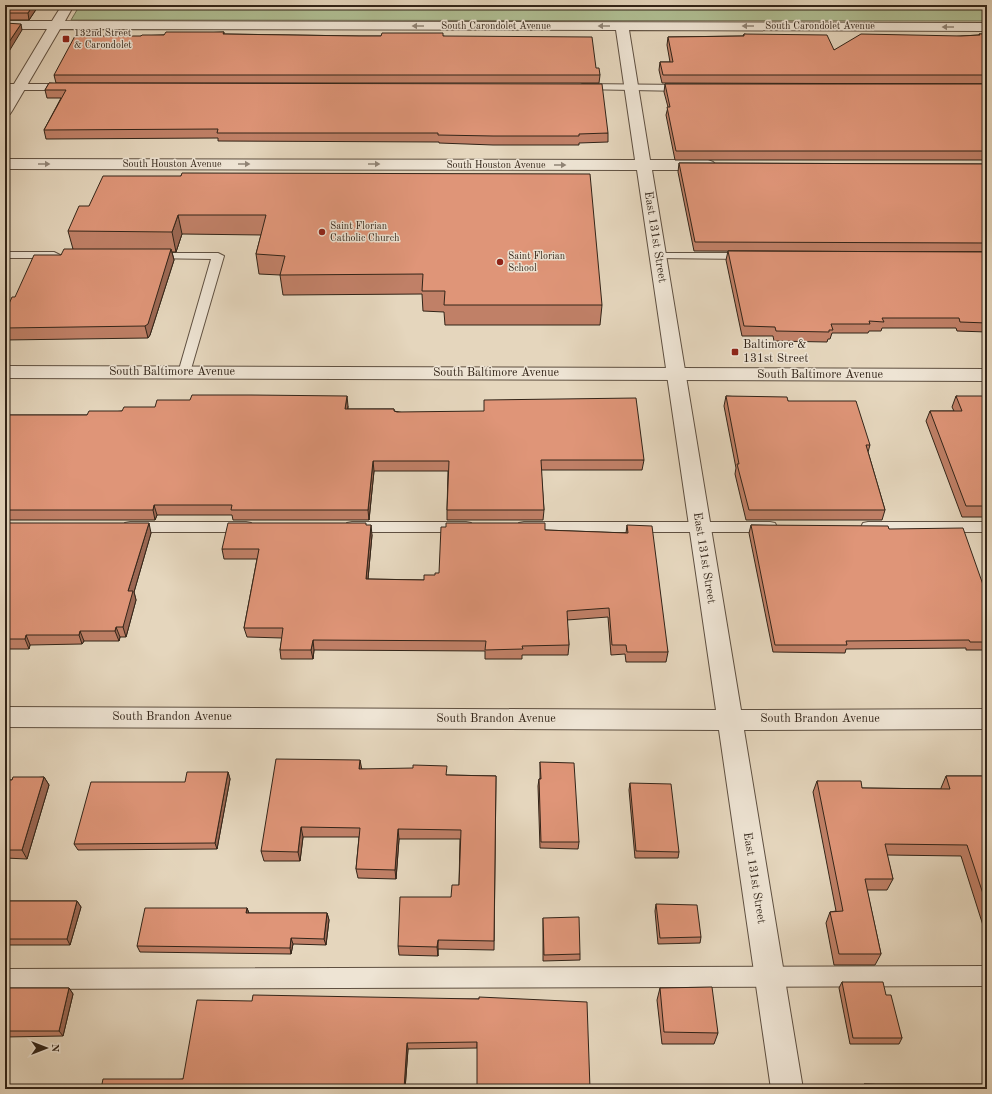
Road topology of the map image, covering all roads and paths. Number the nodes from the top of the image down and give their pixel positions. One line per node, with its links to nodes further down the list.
1 (68, 5): 3 (street)
2 (5, 25): 3 (street, South Carondolet Avenue)
3 (56, 25): 4 (street, South Carondolet Avenue, one-way to 3); 7 (street)
4 (622, 26): 5 (street, South Carondolet Avenue, one-way to 4); 10 (street, East 131st Street)
5 (987, 27)
6 (5, 87): 7 (lane)
7 (19, 87): 8 (lane); 12 (street)
8 (78, 87)
9 (568, 88): 10 (lane)
10 (632, 88): 11 (lane); 14 (street, East 131st Street)
11 (692, 88)
12 (5, 111)
13 (5, 164): 14 (street, South Houston Avenue, one-way to 14)
14 (643, 165): 15 (street, South Houston Avenue); 19 (street, East 131st Street)
15 (722, 165)
16 (5, 255): 17 (lane)
17 (68, 255)
18 (139, 256): 22 (lane)
19 (658, 256): 20 (lane); 23 (street, East 131st Street)
20 (756, 256)
21 (5, 372): 22 (street, South Baltimore Avenue)
22 (184, 372): 23 (street, South Baltimore Avenue)
23 (676, 374): 24 (street, South Baltimore Avenue); 30 (street, East 131st Street)
24 (987, 375)
25 (116, 526): 26 (lane)
26 (259, 527)
27 (338, 527): 28 (lane)
28 (481, 527)
29 (513, 527): 30 (lane)
30 (700, 527): 31 (lane); 36 (street, East 131st Street)
31 (784, 527)
32 (854, 527): 33 (lane)
33 (987, 527)
34 (5, 716): 36 (street, South Brandon Avenue)
35 (987, 719): 36 (street, South Brandon Avenue)
36 (730, 720): 37 (street, East 131st Street)
37 (769, 976): 38 (lane); 39 (lane); 40 (street, East 131st Street)
38 (987, 976)
39 (5, 979)
40 (787, 1089)

